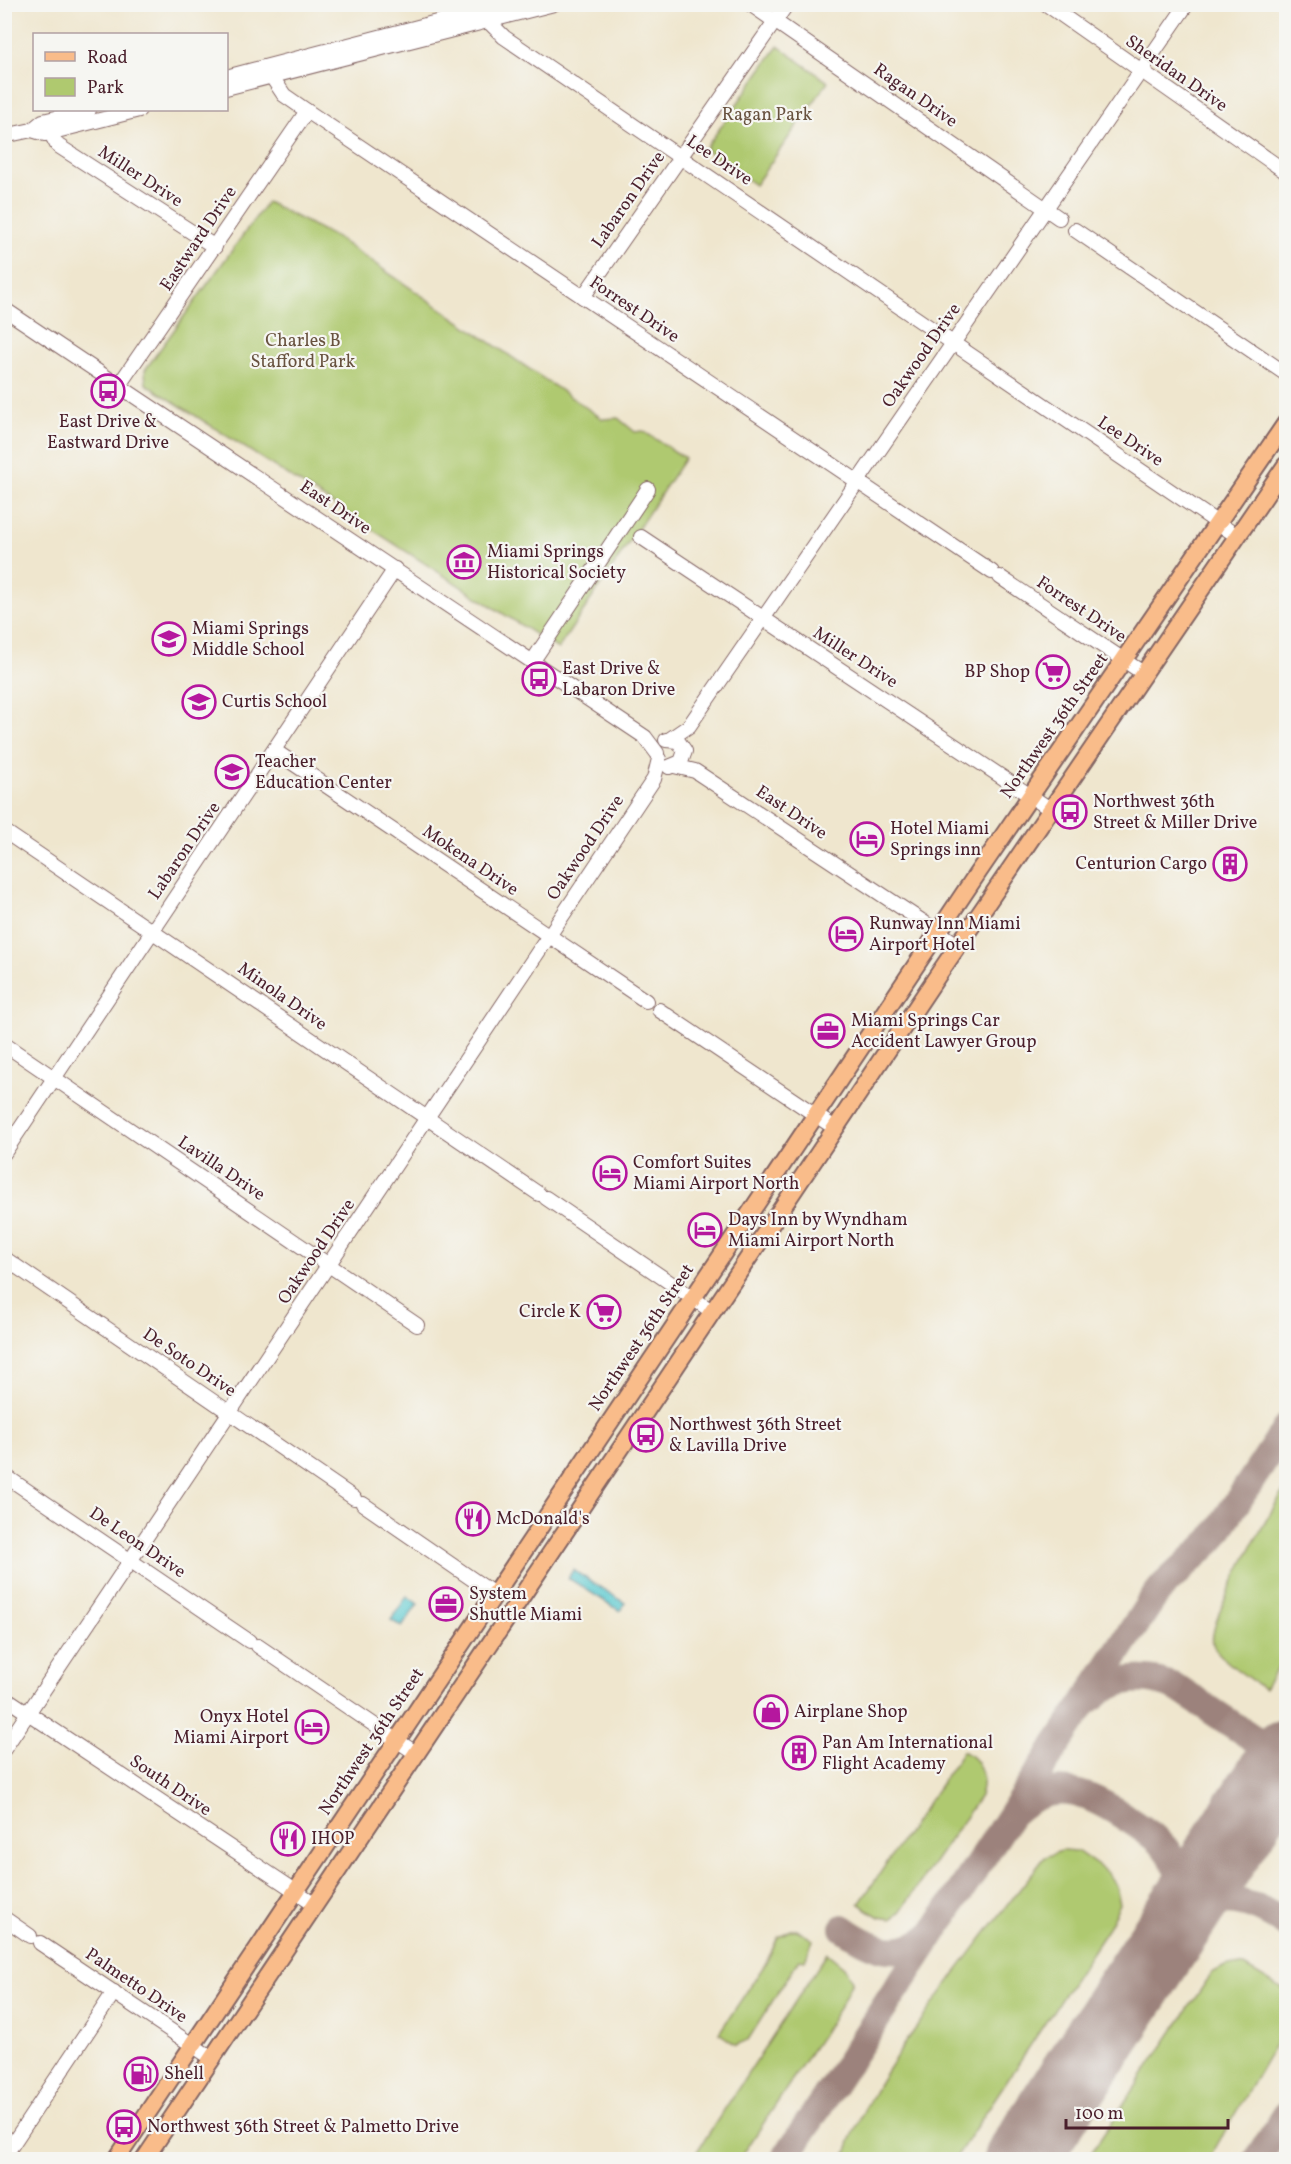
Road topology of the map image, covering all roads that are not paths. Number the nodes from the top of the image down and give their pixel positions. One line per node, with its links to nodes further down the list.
1 (506, 4): 10 (street)
2 (554, 4): 7 (street)
3 (750, 4): 8 (street, Ragan Drive)
4 (787, 4): 8 (street, Labaron Drive)
5 (1046, 4): 9 (street, Sheridan Drive)
6 (1187, 4): 9 (street, Oakwood Drive)
7 (488, 21): 10 (street); 19 (street, Lee Drive)
8 (776, 21): 19 (street, Labaron Drive); 21 (street, Ragan Drive)
9 (1141, 72): 20 (street, Sheridan Drive); 21 (street, Oakwood Drive)
10 (269, 73): 11 (street); 12 (street); 15 (street, Forrest Drive)
11 (228, 77)
12 (228, 87)
13 (85, 111): 16 (street)
14 (135, 111): 17 (street)
15 (307, 111): 24 (street, Eastward Drive); 25 (street, Forrest Drive)
16 (32, 130): 17 (street); 18 (street)
17 (50, 132): 24 (street, Miller Drive)
18 (4, 136)
19 (681, 157): 25 (street, Labaron Drive); 27 (street, Lee Drive)
20 (1287, 172)
21 (1047, 210): 22 (street, Ragan Drive); 28 (street, Oakwood Drive)
22 (1059, 218)
23 (1075, 230): 29 (street)
24 (215, 247): 30 (street, Eastward Drive)
25 (583, 297): 33 (street, Forrest Drive)
26 (4, 309): 30 (street, East Drive)
27 (932, 329)
28 (949, 340): 33 (street, Oakwood Drive); 35 (street, Lee Drive)
29 (1287, 374)
30 (119, 385): 38 (street, East Drive)
31 (1287, 423): 35 (main road, Northwest 36th Street)
32 (1287, 465): 36 (main road)
33 (857, 482): 39 (street, Oakwood Drive); 40 (street, Forrest Drive)
34 (648, 489): 41 (street)
35 (1218, 523): 36 (street, Lee Drive); 40 (main road, Northwest 36th Street)
36 (1237, 536): 42 (main road)
37 (641, 537): 39 (street, Miller Drive)
38 (395, 569): 41 (street, East Drive); 46 (street, Labaron Drive)
39 (763, 619): 43 (street, Oakwood Drive); 50 (street, Miller Drive)
40 (1124, 660): 42 (street, Forrest Drive); 50 (main road, Northwest 36th Street)
41 (532, 662): 44 (street, East Drive)
42 (1143, 673): 51 (main road)
43 (687, 729): 45 (street, Oakwood Drive); 47 (street, Oakwood Drive)
44 (645, 738): 45 (street, East Drive); 48 (street, East Drive)
45 (668, 740): 47 (street); 48 (street)
46 (275, 751): 53 (street, Labaron Drive); 55 (street, Mokena Drive)
47 (684, 751): 48 (street); 49 (street, East Drive)
48 (665, 761): 49 (street, East Drive); 55 (street, Oakwood Drive)
49 (695, 771): 54 (street, East Drive)
50 (1030, 796): 51 (street, Miller Drive); 54 (main road, Northwest 36th Street)
51 (1050, 809): 56 (main road)
52 (4, 831): 53 (street, Minola Drive)
53 (153, 931): 60 (street, Labaron Drive); 62 (street, Minola Drive)
54 (938, 932): 56 (street, East Drive); 61 (main road, Northwest 36th Street)
55 (549, 936): 57 (street, Mokena Drive); 62 (street, Oakwood Drive)
56 (958, 945): 63 (main road)
57 (646, 1001)
58 (659, 1010): 61 (street)
59 (4, 1044): 60 (street, Lavilla Drive)
60 (54, 1077): 64 (street, Labaron Drive); 66 (street, Lavilla Drive)
61 (815, 1115): 63 (street); 67 (main road, Northwest 36th Street)
62 (428, 1120): 66 (street, Oakwood Drive); 67 (street, Minola Drive)
63 (835, 1128): 68 (main road)
64 (4, 1153)
65 (4, 1258): 70 (street, De Soto Drive)
66 (330, 1265): 69 (street, Lavilla Drive); 70 (street, Oakwood Drive)
67 (693, 1298): 68 (street, Minola Drive); 72 (main road, Northwest 36th Street)
68 (713, 1312): 73 (main road)
69 (417, 1325)
70 (231, 1413): 74 (street, Oakwood Drive); 75 (street, De Soto Drive)
71 (4, 1475): 74 (street, De Leon Drive)
72 (573, 1476): 73 (main road); 75 (main road, Northwest 36th Street)
73 (593, 1490): 76 (main road)
74 (132, 1560): 78 (street, Oakwood Drive); 79 (street, De Leon Drive)
75 (494, 1594): 76 (main road); 79 (main road, Northwest 36th Street)
76 (480, 1660): 81 (main road)
77 (4, 1697): 78 (street, South Drive)
78 (28, 1713): 80 (street, Oakwood Drive); 82 (street, South Drive)
79 (397, 1740): 81 (street, De Leon Drive); 82 (main road, Northwest 36th Street)
80 (4, 1749)
81 (417, 1754): 83 (main road)
82 (296, 1892): 83 (street, South Drive); 86 (main road, Northwest 36th Street)
83 (315, 1904): 87 (main road)
84 (4, 1918): 85 (street, Palmetto Drive)
85 (114, 1992): 86 (street, Palmetto Drive); 88 (street)
86 (192, 2045): 87 (street, Palmetto Drive); 89 (main road, Northwest 36th Street)
87 (213, 2059): 90 (main road)
88 (4, 2157)
89 (116, 2160)
90 (144, 2160)

